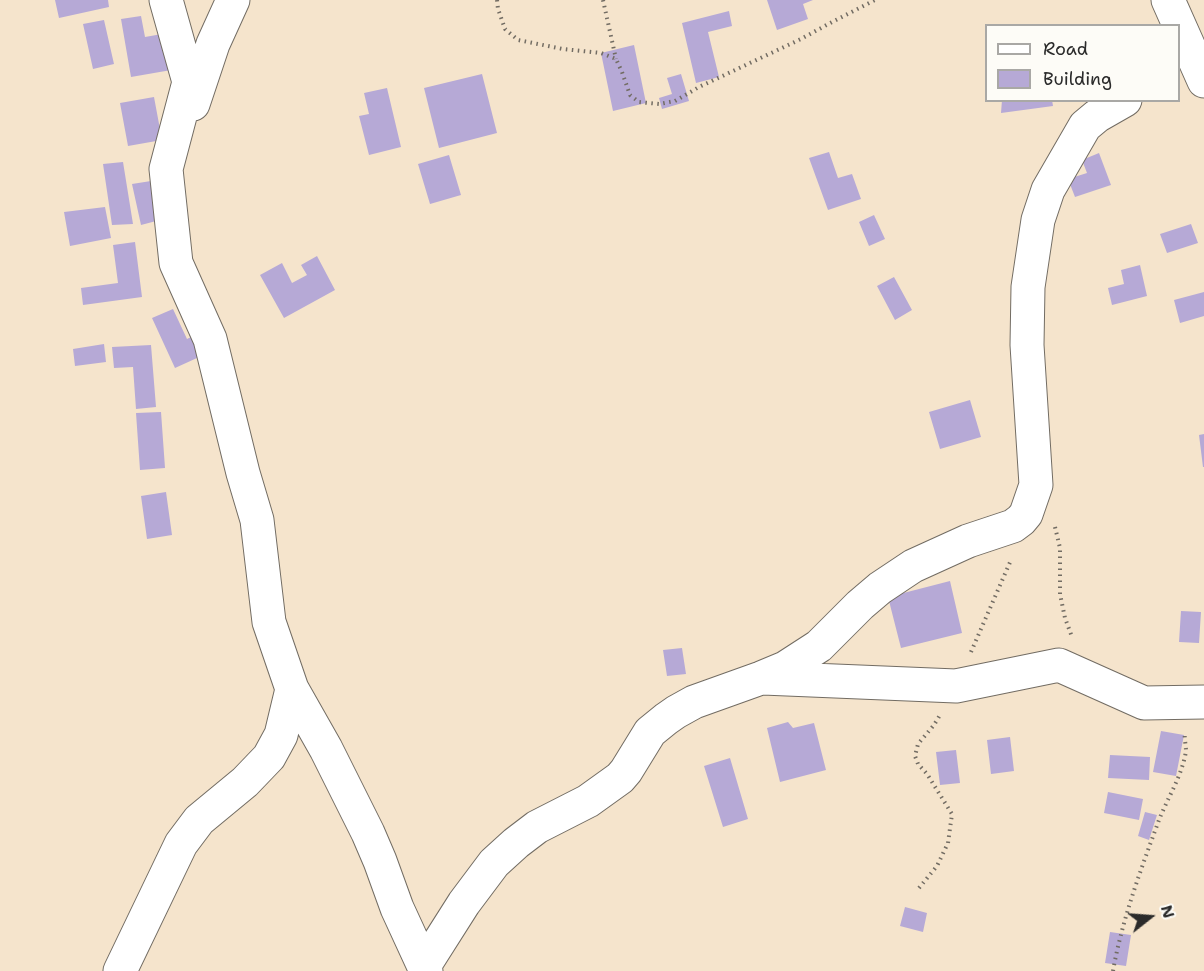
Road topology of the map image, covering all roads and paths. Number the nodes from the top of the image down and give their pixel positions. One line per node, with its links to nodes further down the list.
1 (166, 0): 10 (street)
2 (233, 0): 10 (street)
3 (497, 0): 7 (path)
4 (603, 0): 7 (path)
5 (875, 0): 7 (path)
6 (1180, 33): 8 (street)
7 (616, 59)
8 (1204, 81)
9 (1121, 102): 11 (street)
10 (167, 184): 14 (street)
11 (1031, 500): 12 (path); 13 (street)
12 (1073, 639)
13 (760, 678): 15 (street); 17 (street)
14 (292, 689): 17 (street); 18 (street)
15 (1204, 702)
16 (1185, 731): 19 (path)
17 (425, 969)
18 (120, 971)
19 (1113, 971)

